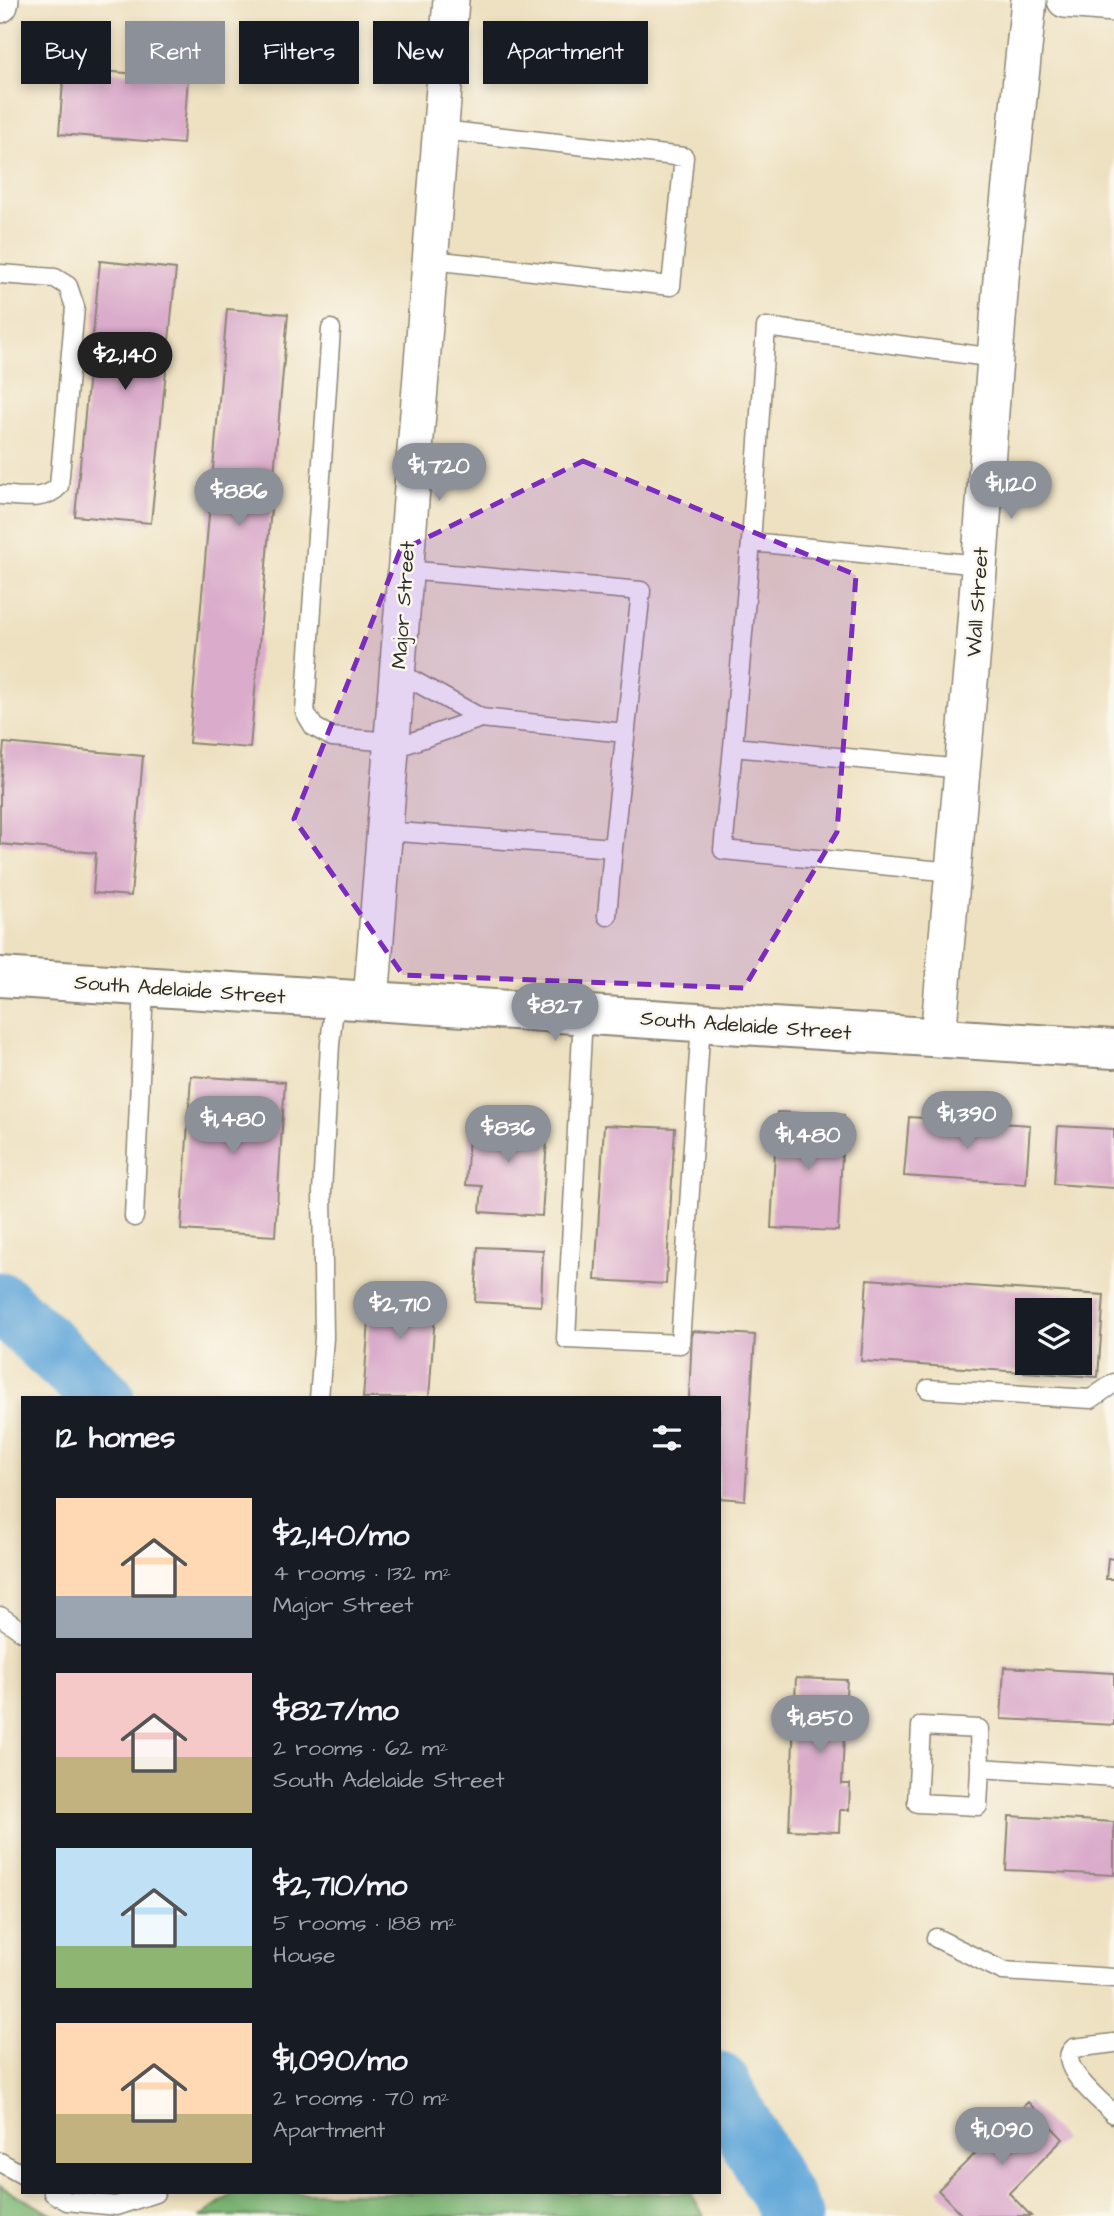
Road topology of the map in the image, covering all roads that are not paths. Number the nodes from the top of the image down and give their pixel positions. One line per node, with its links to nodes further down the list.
1 (1, 0): 6 (street)
2 (451, 0): 7 (street, Major Street)
3 (1029, 0): 11 (street, Wall Street)
4 (1065, 0): 5 (street)
5 (1114, 4)
6 (0, 5)
7 (441, 130): 8 (street, Major Street); 8 (lane)
8 (430, 260): 15 (street, Major Street)
9 (0, 274): 12 (lane)
10 (331, 329): 19 (lane)
11 (995, 358): 13 (lane); 14 (street, Wall Street)
12 (0, 495)
13 (751, 542): 14 (lane); 20 (lane)
14 (979, 565): 21 (street, Wall Street)
15 (406, 570): 16 (street, Major Street); 18 (lane)
16 (398, 672): 17 (lane); 19 (street, Major Street)
17 (481, 718): 18 (lane); 19 (lane)
18 (625, 733): 23 (lane)
19 (392, 746): 22 (street, Major Street)
20 (733, 747): 21 (lane); 24 (lane)
21 (962, 769): 24 (street, Wall Street)
22 (385, 831): 23 (lane); 28 (street, Major Street)
23 (613, 848): 25 (lane)
24 (953, 872): 31 (street, Wall Street)
25 (607, 916)
26 (0, 977): 27 (street, South Adelaide Street)
27 (144, 987): 28 (street, South Adelaide Street); 33 (lane)
28 (353, 1000): 29 (street, South Adelaide Street); 36 (lane)
29 (583, 1015): 30 (street, South Adelaide Street); 30 (lane)
30 (701, 1022): 31 (street, South Adelaide Street)
31 (937, 1037): 32 (street, South Adelaide Street)
32 (1114, 1049)
33 (134, 1217)
34 (1114, 1383): 35 (lane)
35 (928, 1389)
36 (318, 1396)
37 (0, 1616): 38 (lane)
38 (21, 1631)
39 (980, 1768): 39 (lane); 40 (lane)
40 (1114, 1777)
41 (936, 1938): 42 (lane)
42 (1114, 1978)
43 (1114, 2043): 44 (lane)
44 (1114, 2114)
45 (0, 2162): 46 (lane)
46 (21, 2174)
47 (55, 2194): 48 (lane)
48 (152, 2194)

